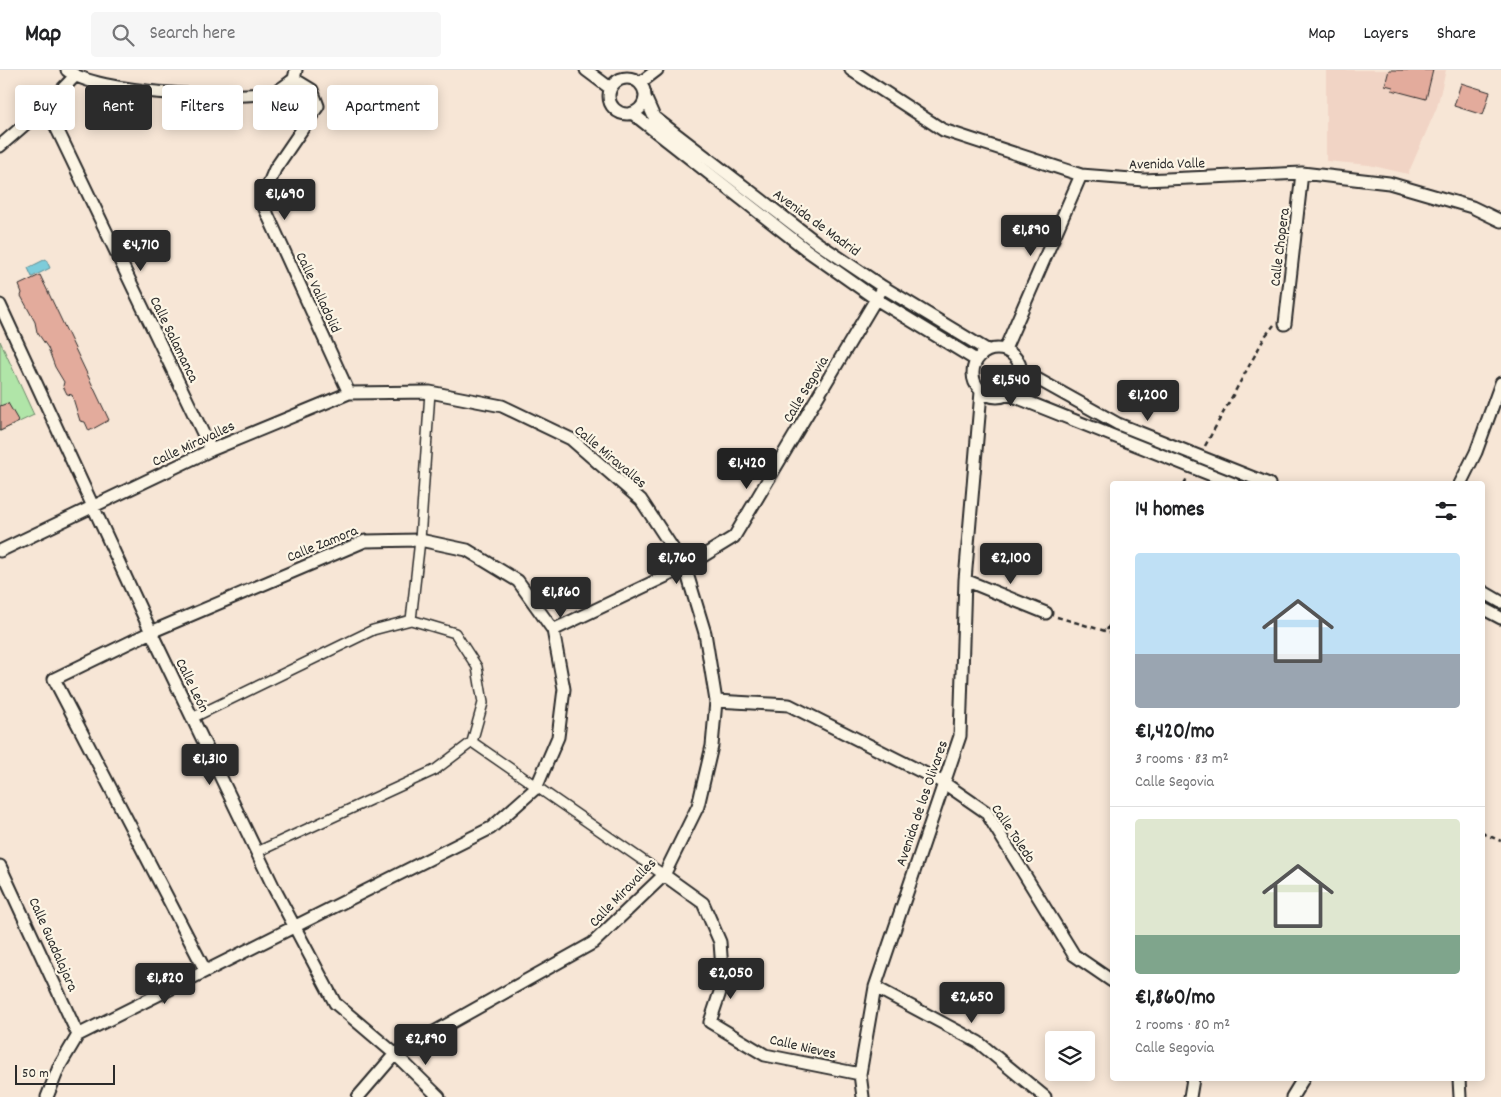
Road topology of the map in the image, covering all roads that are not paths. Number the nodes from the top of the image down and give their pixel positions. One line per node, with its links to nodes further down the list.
1 (586, 70): 8 (street)
2 (657, 70): 6 (street)
3 (854, 72): 15 (street, Avenida Valle)
4 (71, 73): 5 (street); 7 (street)
5 (295, 74): 28 (street, Calle Valladolid)
6 (640, 83): 8 (street); 9 (street)
7 (62, 85)
8 (610, 88): 10 (street)
9 (646, 99): 10 (street); 17 (street, Avenida de Madrid)
10 (632, 113): 18 (street, Avenida de Madrid)
11 (18, 130): 13 (street)
12 (58, 130): 30 (street, Calle Salamanca)
13 (0, 146)
14 (1302, 173): 15 (street, Avenida Valle); 16 (street, Avenida Valle); 20 (street, Calle Chopera)
15 (1081, 175): 21 (street)
16 (1501, 222)
17 (883, 287): 18 (street, Calle Segovia); 22 (street, Avenida de Madrid)
18 (876, 299): 23 (street, Avenida de Madrid); 37 (street, Calle Segovia)
19 (0, 305): 34 (street, Calle León)
20 (1285, 324)
21 (1005, 349): 22 (street); 24 (street)
22 (987, 350): 23 (street)
23 (976, 360): 27 (street)
24 (1021, 370): 29 (street); 32 (street)
25 (1501, 383): 33 (street)
26 (430, 392): 28 (street, Calle Miravalles); 35 (street); 37 (street, Calle Miravalles)
27 (981, 392): 29 (street); 38 (street, Avenida de los Olivares)
28 (349, 393): 30 (street, Calle Miravalles)
29 (1008, 394): 31 (street)
30 (211, 450): 34 (street, Calle Miravalles)
31 (1226, 481)
32 (1262, 481)
33 (1462, 481)
34 (93, 507): 36 (street, Calle Miravalles); 46 (street, Calle León)
35 (420, 540): 44 (street); 45 (street, Calle Zamora); 46 (street, Calle Zamora)
36 (0, 551)
37 (685, 566): 45 (street, Calle Segovia); 47 (street, Calle Miravalles)
38 (965, 580): 42 (street); 50 (street, Avenida de los Olivares)
39 (1485, 594): 40 (street)
40 (1501, 602)
41 (1485, 610): 43 (street)
42 (1046, 614)
43 (1501, 618)
44 (411, 620): 48 (street); 49 (street)
45 (552, 630): 51 (street, Calle Zamora)
46 (151, 632): 48 (street, Calle León); 56 (street, Calle Zamora)
47 (716, 700): 50 (street, Calle Toledo); 54 (street, Calle Miravalles)
48 (192, 718): 52 (street, Calle León)
49 (472, 742): 51 (street); 52 (street)
50 (944, 783): 57 (street, Calle Toledo); 58 (street, Avenida de los Olivares)
51 (536, 788): 54 (street); 55 (street, Calle Zamora)
52 (257, 852): 55 (street, Calle León)
53 (0, 866): 59 (street, Calle Guadalajara)
54 (664, 875): 60 (street, Calle Miravalles); 61 (street, Calle Nieves)
55 (296, 926): 56 (street, Calle Zamora); 60 (street, Calle León)
56 (205, 970): 59 (street, Calle Zamora)
57 (1110, 980)
58 (875, 987): 61 (street, Avenida de los Olivares); 69 (street)
59 (78, 1035): 65 (street)
60 (395, 1054): 66 (street, Calle Miravalles); 67 (street, Calle León)
61 (860, 1074): 68 (street, Avenida de los Olivares)
62 (1193, 1081): 70 (street)
63 (1302, 1081): 71 (street)
64 (1459, 1081): 72 (street)
65 (47, 1097)
66 (358, 1097)
67 (439, 1097)
68 (863, 1097)
69 (1045, 1097)
70 (1190, 1097)
71 (1292, 1097)
72 (1460, 1097)

